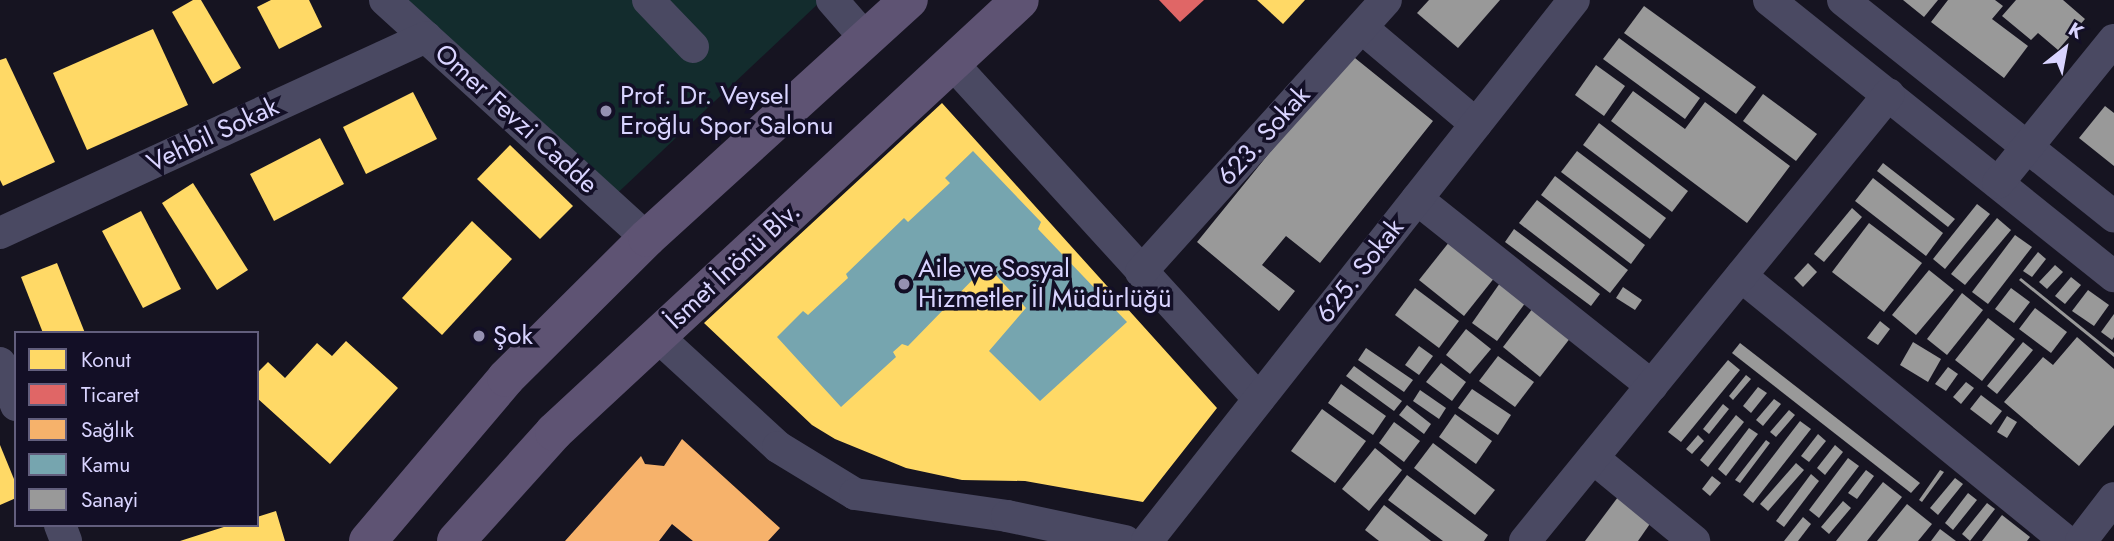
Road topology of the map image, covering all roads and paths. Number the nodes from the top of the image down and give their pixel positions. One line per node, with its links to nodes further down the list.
1 (385, 0): 11 (street, Omer Fevzi Cadde)
2 (832, 0): 12 (street)
3 (909, 0): 12 (main road)
4 (1020, 0): 15 (main road, İsmet İnönü Blv.)
5 (1386, 0): 10 (street, 623. Sokak)
6 (1574, 0): 17 (street, 625. Sokak)
7 (1769, 0): 16 (street)
8 (1843, 0): 18 (street)
9 (658, 4): 14 (street)
10 (1362, 28): 17 (street); 24 (street, 623. Sokak)
11 (426, 37): 22 (street, Vehbil Sokak); 23 (street, Omer Fevzi Cadde)
12 (866, 39): 23 (main road)
13 (2114, 40): 18 (street)
14 (693, 47)
15 (952, 63): 24 (street); 27 (main road, İsmet İnönü Blv.)
16 (1889, 94): 19 (street); 25 (street)
17 (1476, 124): 20 (street, 625. Sokak)
18 (2028, 147): 19 (street); 21 (street)
19 (1998, 183): 26 (street)
20 (1417, 199): 30 (street); 31 (street, 625. Sokak)
21 (2114, 216)
22 (0, 233)
23 (647, 238): 29 (main road)
24 (1142, 272): 31 (street)
25 (1741, 276): 30 (street); 43 (street)
26 (2114, 276)
27 (657, 336): 35 (street); 38 (main road, İsmet İnönü Blv.)
28 (0, 363): 32 (street)
29 (506, 378): 36 (main road); 37 (main road)
30 (1651, 386): 33 (street)
31 (1259, 399): 40 (street, 625. Sokak)
32 (14, 400)
33 (1593, 458): 41 (street); 42 (street)
34 (2114, 498): 44 (street)
35 (1005, 528): 39 (street)
36 (341, 541)
37 (368, 541)
38 (456, 541)
39 (1125, 541)
40 (1147, 541)
41 (1525, 541)
42 (1694, 541)
43 (2066, 541)
44 (2081, 541)

